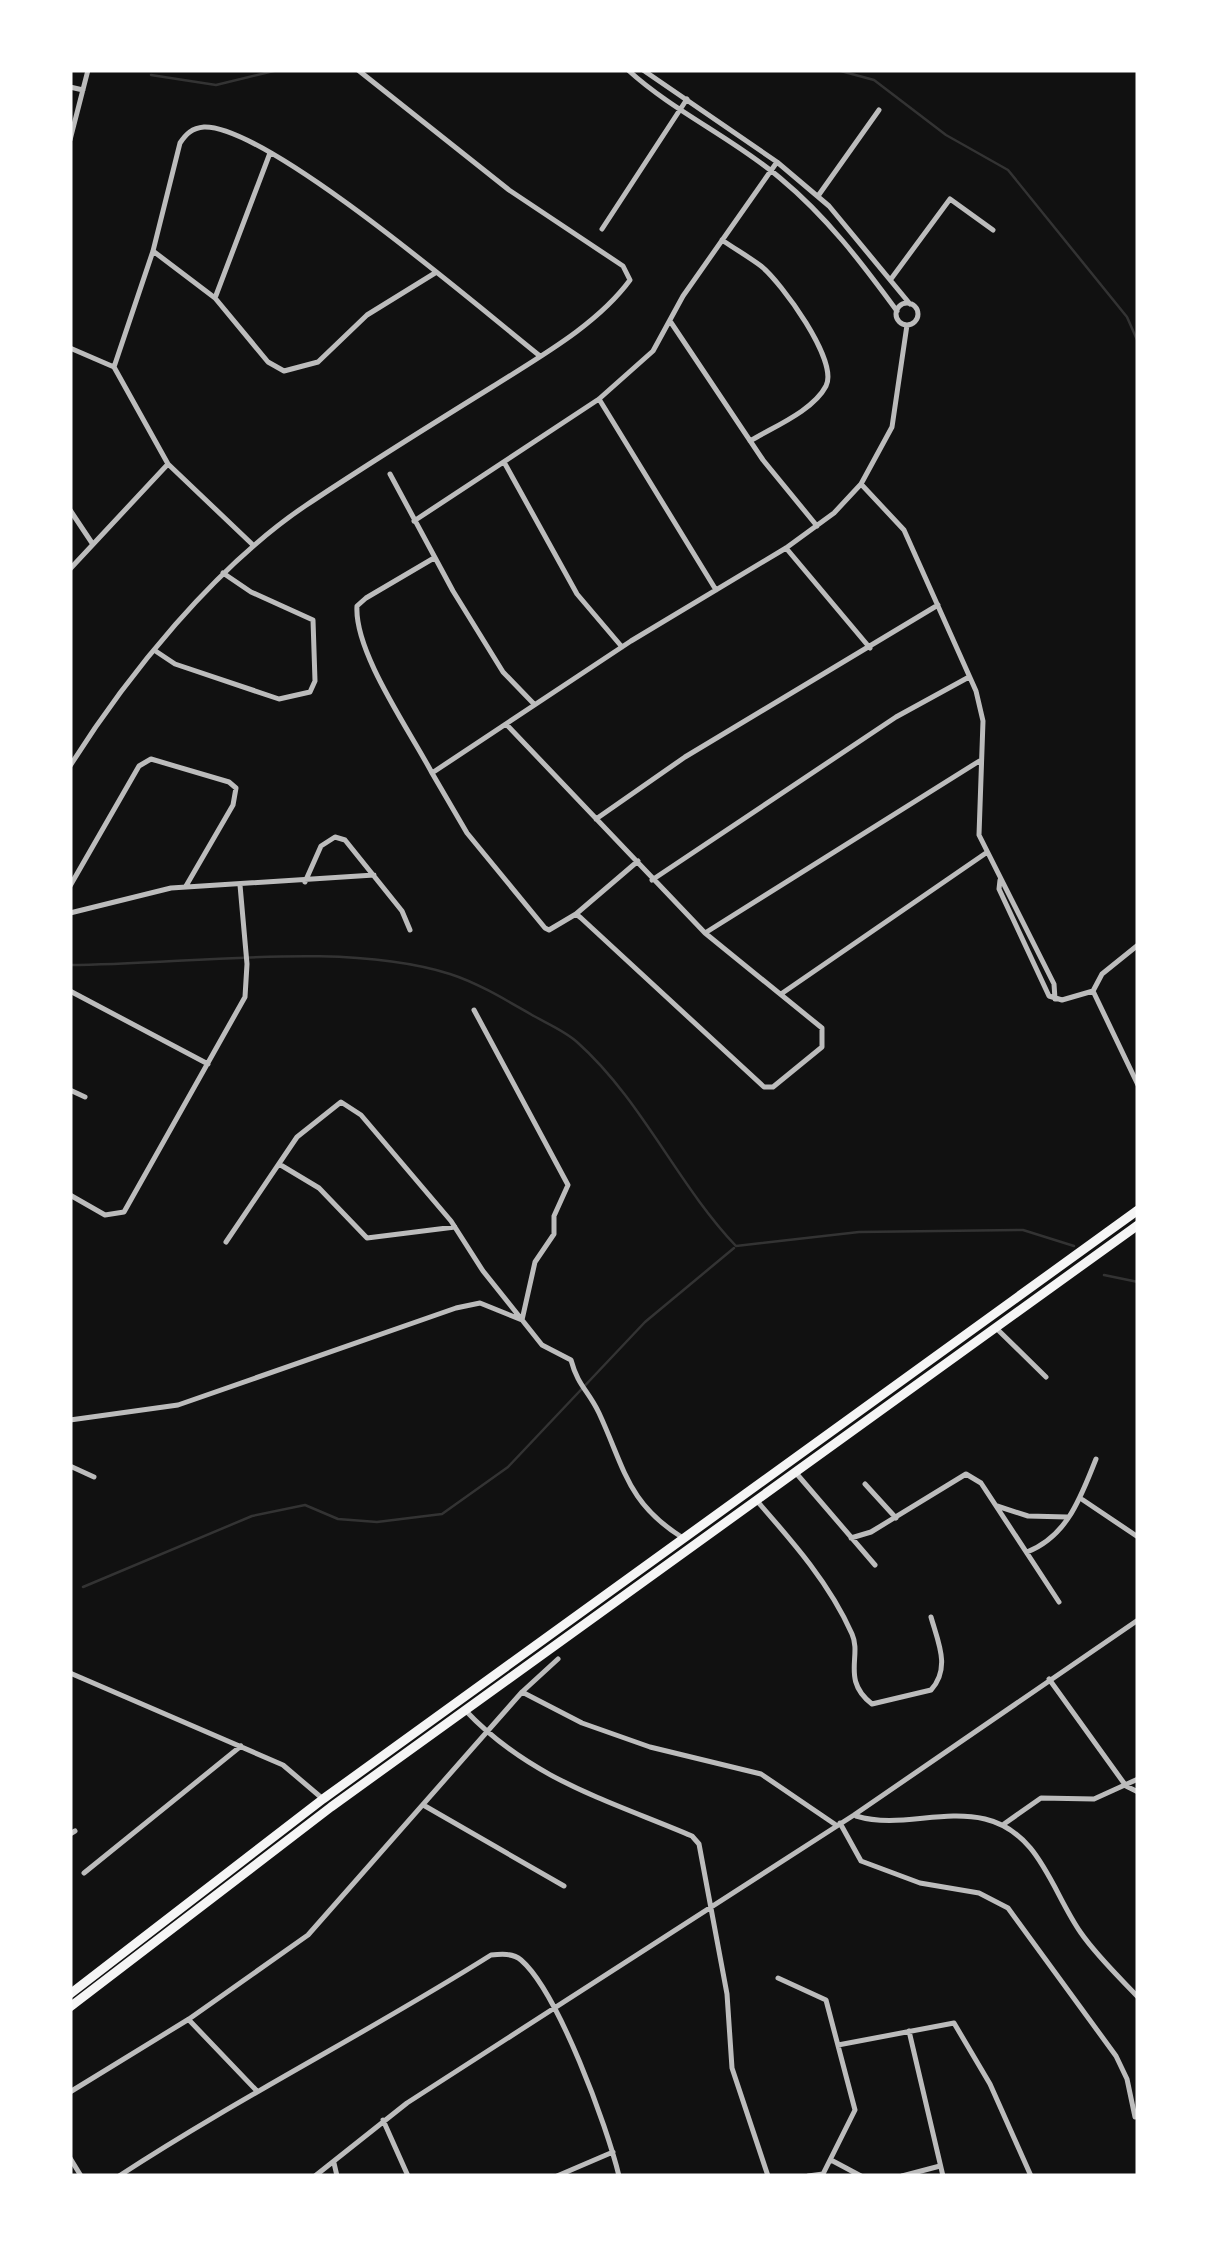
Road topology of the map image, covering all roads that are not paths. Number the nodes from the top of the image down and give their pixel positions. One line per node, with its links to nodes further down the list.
1 (88, 70): 6 (street)
2 (358, 70): 27 (street)
3 (628, 70): 8 (street)
4 (643, 70): 7 (street)
5 (70, 87): 6 (street)
6 (83, 90): 10 (street)
7 (687, 99): 8 (street); 12 (street)
8 (680, 109): 13 (street); 15 (street)
9 (879, 110): 14 (street)
10 (70, 140)
11 (270, 153): 18 (street); 19 (street); 21 (street)
12 (777, 162): 13 (street); 14 (street)
13 (770, 171): 17 (street); 23 (street)
14 (818, 196): 20 (street)
15 (602, 229)
16 (994, 230): 20 (street)
17 (722, 240): 24 (street); 30 (street)
18 (153, 251): 21 (street); 28 (street)
19 (435, 272): 21 (street); 27 (street)
20 (891, 279): 22 (street)
21 (215, 298)
22 (910, 304): 23 (street); 25 (street)
23 (896, 312): 25 (street)
24 (670, 322): 29 (street); 30 (street)
25 (907, 325): 34 (street)
26 (70, 348): 28 (street)
27 (540, 356): 39 (street)
28 (114, 367): 32 (street)
29 (599, 399): 31 (street); 44 (street)
30 (750, 441): 37 (street)
31 (504, 462): 36 (street); 46 (street)
32 (168, 464): 38 (street); 39 (street)
33 (390, 474): 36 (street)
34 (860, 484): 37 (street); 45 (street)
35 (70, 510): 38 (street)
36 (414, 522): 41 (street)
37 (818, 526): 40 (street)
38 (92, 542): 42 (street)
39 (252, 545): 43 (street)
40 (786, 548): 44 (street); 47 (street)
41 (434, 558): 50 (street); 54 (street)
42 (70, 569)
43 (223, 572): 48 (street); 48 (street)
44 (716, 590): 46 (street)
45 (938, 606): 47 (street); 49 (street)
46 (622, 646): 50 (street)
47 (870, 648): 55 (street)
48 (156, 652): 53 (street)
49 (969, 676): 52 (street); 59 (street)
50 (534, 704): 51 (street)
51 (506, 724): 54 (street); 55 (street)
52 (981, 760): 56 (street); 67 (street)
53 (70, 766)
54 (432, 772): 65 (street)
55 (596, 819): 57 (street)
56 (986, 853): 70 (street); 71 (street)
57 (638, 861): 59 (street); 65 (street)
58 (374, 875): 60 (street); 60 (street); 66 (street)
59 (652, 880): 67 (street)
60 (305, 882): 61 (street)
61 (240, 885): 63 (street); 73 (street)
62 (70, 886): 63 (street)
63 (186, 886): 64 (street)
64 (70, 914)
65 (576, 914): 71 (street)
66 (410, 930)
67 (705, 932): 71 (street)
68 (1138, 946): 70 (street)
69 (70, 991): 73 (street)
70 (1093, 991): 74 (street)
71 (781, 994)
72 (474, 1010): 83 (street)
73 (209, 1064): 78 (street)
74 (1138, 1085)
75 (70, 1090): 76 (street)
76 (85, 1097)
77 (278, 1164): 81 (street); 81 (street); 82 (street)
78 (70, 1195)
79 (1138, 1210): 87 (main road)
80 (1138, 1225): 84 (main road)
81 (455, 1227): 83 (street)
82 (226, 1242)
83 (522, 1320): 86 (street); 100 (street)
84 (996, 1328): 85 (street); 88 (main road)
85 (1046, 1377)
86 (70, 1420)
87 (842, 1423): 88 (main road); 100 (main road)
88 (850, 1434): 91 (main road)
89 (1096, 1459): 95 (street)
90 (70, 1466): 92 (street)
91 (796, 1472): 94 (main road); 101 (street)
92 (94, 1478)
93 (865, 1484): 98 (street)
94 (755, 1499): 105 (street); 111 (main road)
95 (1082, 1499): 97 (street); 99 (street)
96 (996, 1506): 97 (street); 98 (street); 102 (street)
97 (1067, 1517): 102 (street)
98 (896, 1518): 101 (street)
99 (1138, 1537)
100 (683, 1538): 117 (main road)
101 (851, 1538): 103 (street)
102 (1027, 1552): 104 (street)
103 (875, 1566)
104 (1059, 1602)
105 (931, 1617)
106 (1138, 1620): 109 (street)
107 (558, 1659): 110 (street)
108 (70, 1673): 113 (street)
109 (1049, 1679): 115 (street); 119 (street)
110 (522, 1692): 112 (street); 120 (street)
111 (465, 1710): 112 (street); 125 (main road)
112 (486, 1733): 118 (street); 124 (street)
113 (241, 1746): 117 (street); 122 (street)
114 (1138, 1779): 115 (street)
115 (1126, 1786): 116 (street); 121 (street)
116 (1138, 1792)
117 (323, 1799): 125 (main road)
118 (425, 1806): 123 (street); 131 (street)
119 (854, 1815): 120 (street); 121 (street)
120 (838, 1824): 124 (street); 136 (street)
121 (1004, 1824): 128 (street)
122 (84, 1873)
123 (564, 1886)
124 (709, 1907): 130 (street); 151 (street)
125 (143, 1942): 127 (main road); 129 (main road)
126 (778, 1978): 133 (street)
127 (70, 1994)
128 (1138, 1997)
129 (70, 2007)
130 (556, 2008): 134 (street); 137 (street); 138 (street)
131 (189, 2019): 134 (street); 135 (street)
132 (909, 2031): 133 (street); 142 (street); 156 (street)
133 (838, 2045): 140 (street)
134 (256, 2090): 145 (street)
135 (70, 2092)
136 (1135, 2116)
137 (383, 2120): 141 (street); 148 (street)
138 (614, 2152): 149 (street); 150 (street)
139 (70, 2158): 144 (street)
140 (831, 2160): 143 (street); 153 (street)
141 (334, 2163): 146 (street); 147 (street)
142 (940, 2166): 154 (street); 155 (street)
143 (822, 2175): 152 (street)
144 (81, 2176)
145 (119, 2176)
146 (316, 2176)
147 (338, 2176)
148 (408, 2176)
149 (557, 2176)
150 (620, 2176)
151 (768, 2176)
152 (808, 2176)
153 (861, 2176)
154 (902, 2176)
155 (943, 2176)
156 (1031, 2176)

